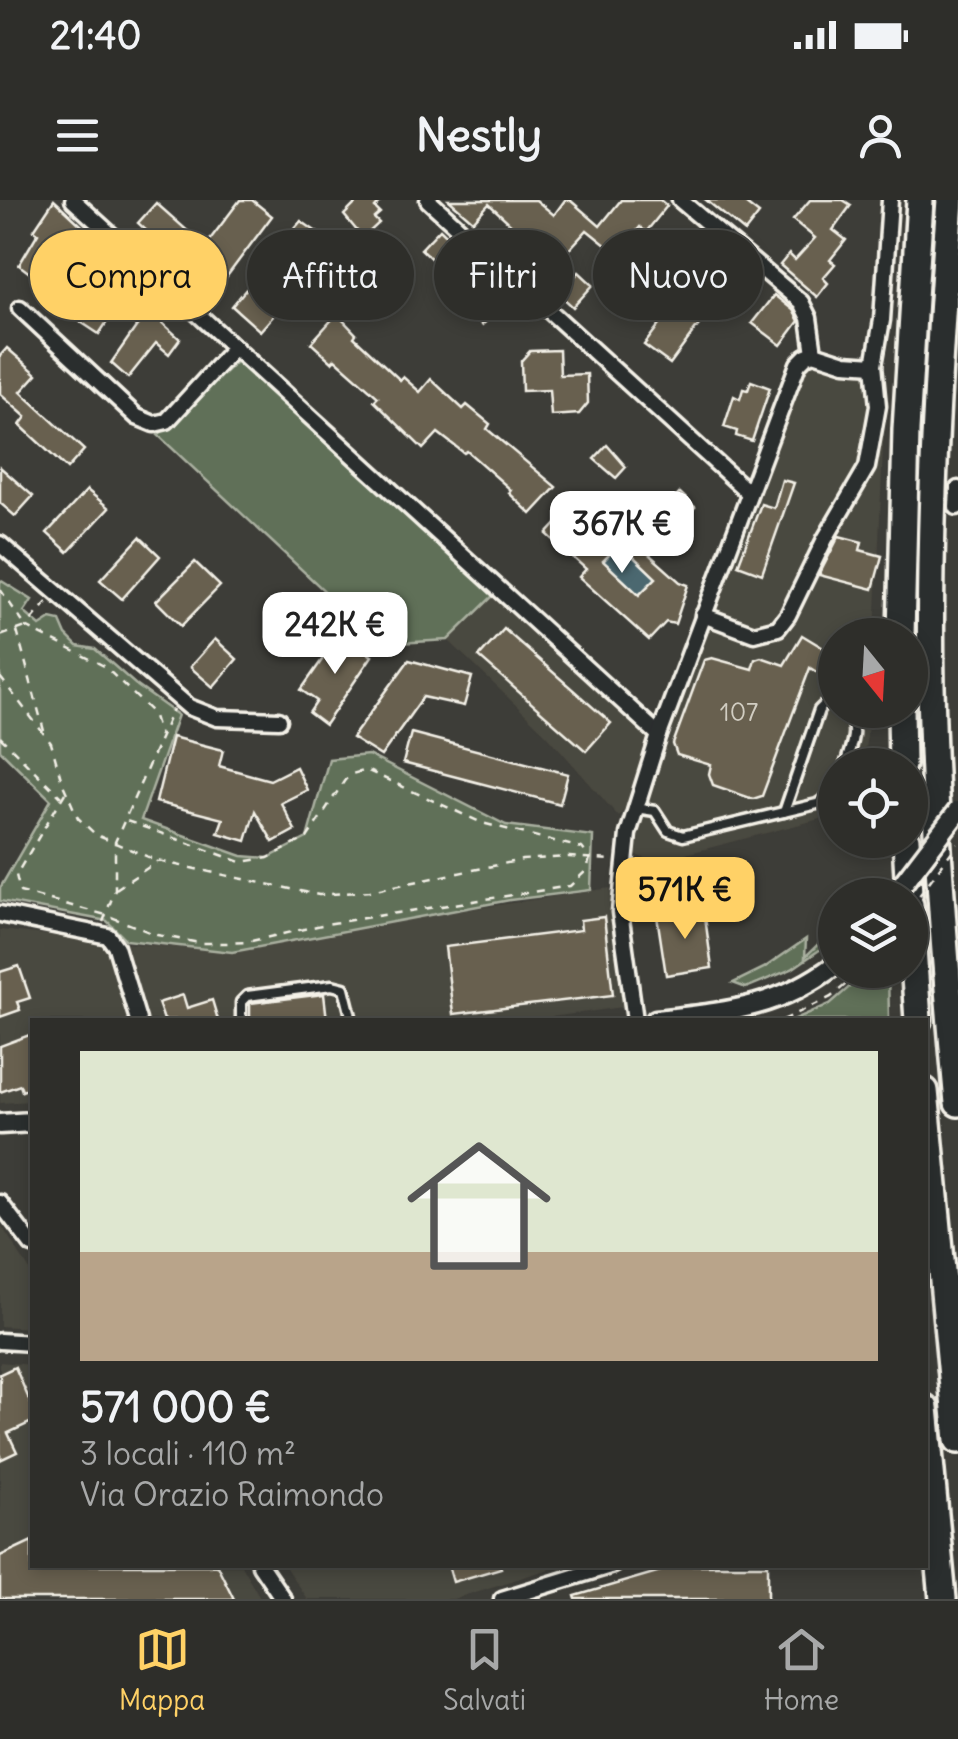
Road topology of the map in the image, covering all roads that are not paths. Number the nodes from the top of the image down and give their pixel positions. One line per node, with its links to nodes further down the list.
1 (73, 200): 8 (street)
2 (428, 200): 12 (street)
3 (680, 200): 9 (street)
4 (890, 200): 10 (street)
5 (920, 200): 16 (highway)
6 (950, 200): 24 (highway)
7 (20, 308): 8 (street)
8 (235, 347): 19 (street)
9 (814, 353): 10 (street); 12 (street)
10 (874, 365): 15 (street)
11 (958, 489): 13 (street)
12 (749, 493): 15 (street)
13 (957, 507)
14 (0, 544): 18 (street)
15 (703, 615): 19 (street)
16 (901, 618)
17 (818, 713): 23 (lane)
18 (279, 720)
19 (659, 735): 21 (street)
20 (818, 804): 23 (lane)
21 (634, 808): 23 (lane); 35 (street)
22 (958, 811): 25 (street, bridge)
23 (784, 812)
24 (940, 871): 27 (highway); 39 (highway)
25 (907, 878)
26 (0, 914): 32 (street)
27 (958, 928)
28 (818, 977): 31 (street)
29 (912, 988): 37 (highway)
30 (915, 988): 38 (highway)
31 (742, 1015): 36 (street)
32 (137, 1018)
33 (242, 1018): 34 (lane)
34 (352, 1018)
35 (636, 1018)
36 (690, 1018)
37 (905, 1018)
38 (918, 1018)
39 (958, 1103)
40 (30, 1110): 41 (street)
41 (0, 1112)
42 (30, 1122): 44 (street)
43 (928, 1123): 50 (highway)
44 (0, 1124)
45 (0, 1203): 46 (street)
46 (30, 1242)
47 (0, 1341): 48 (street)
48 (30, 1343)
49 (928, 1439): 55 (highway)
50 (958, 1440)
51 (262, 1568): 53 (street)
52 (603, 1568): 54 (street)
53 (283, 1599)
54 (502, 1599)
55 (941, 1599)

